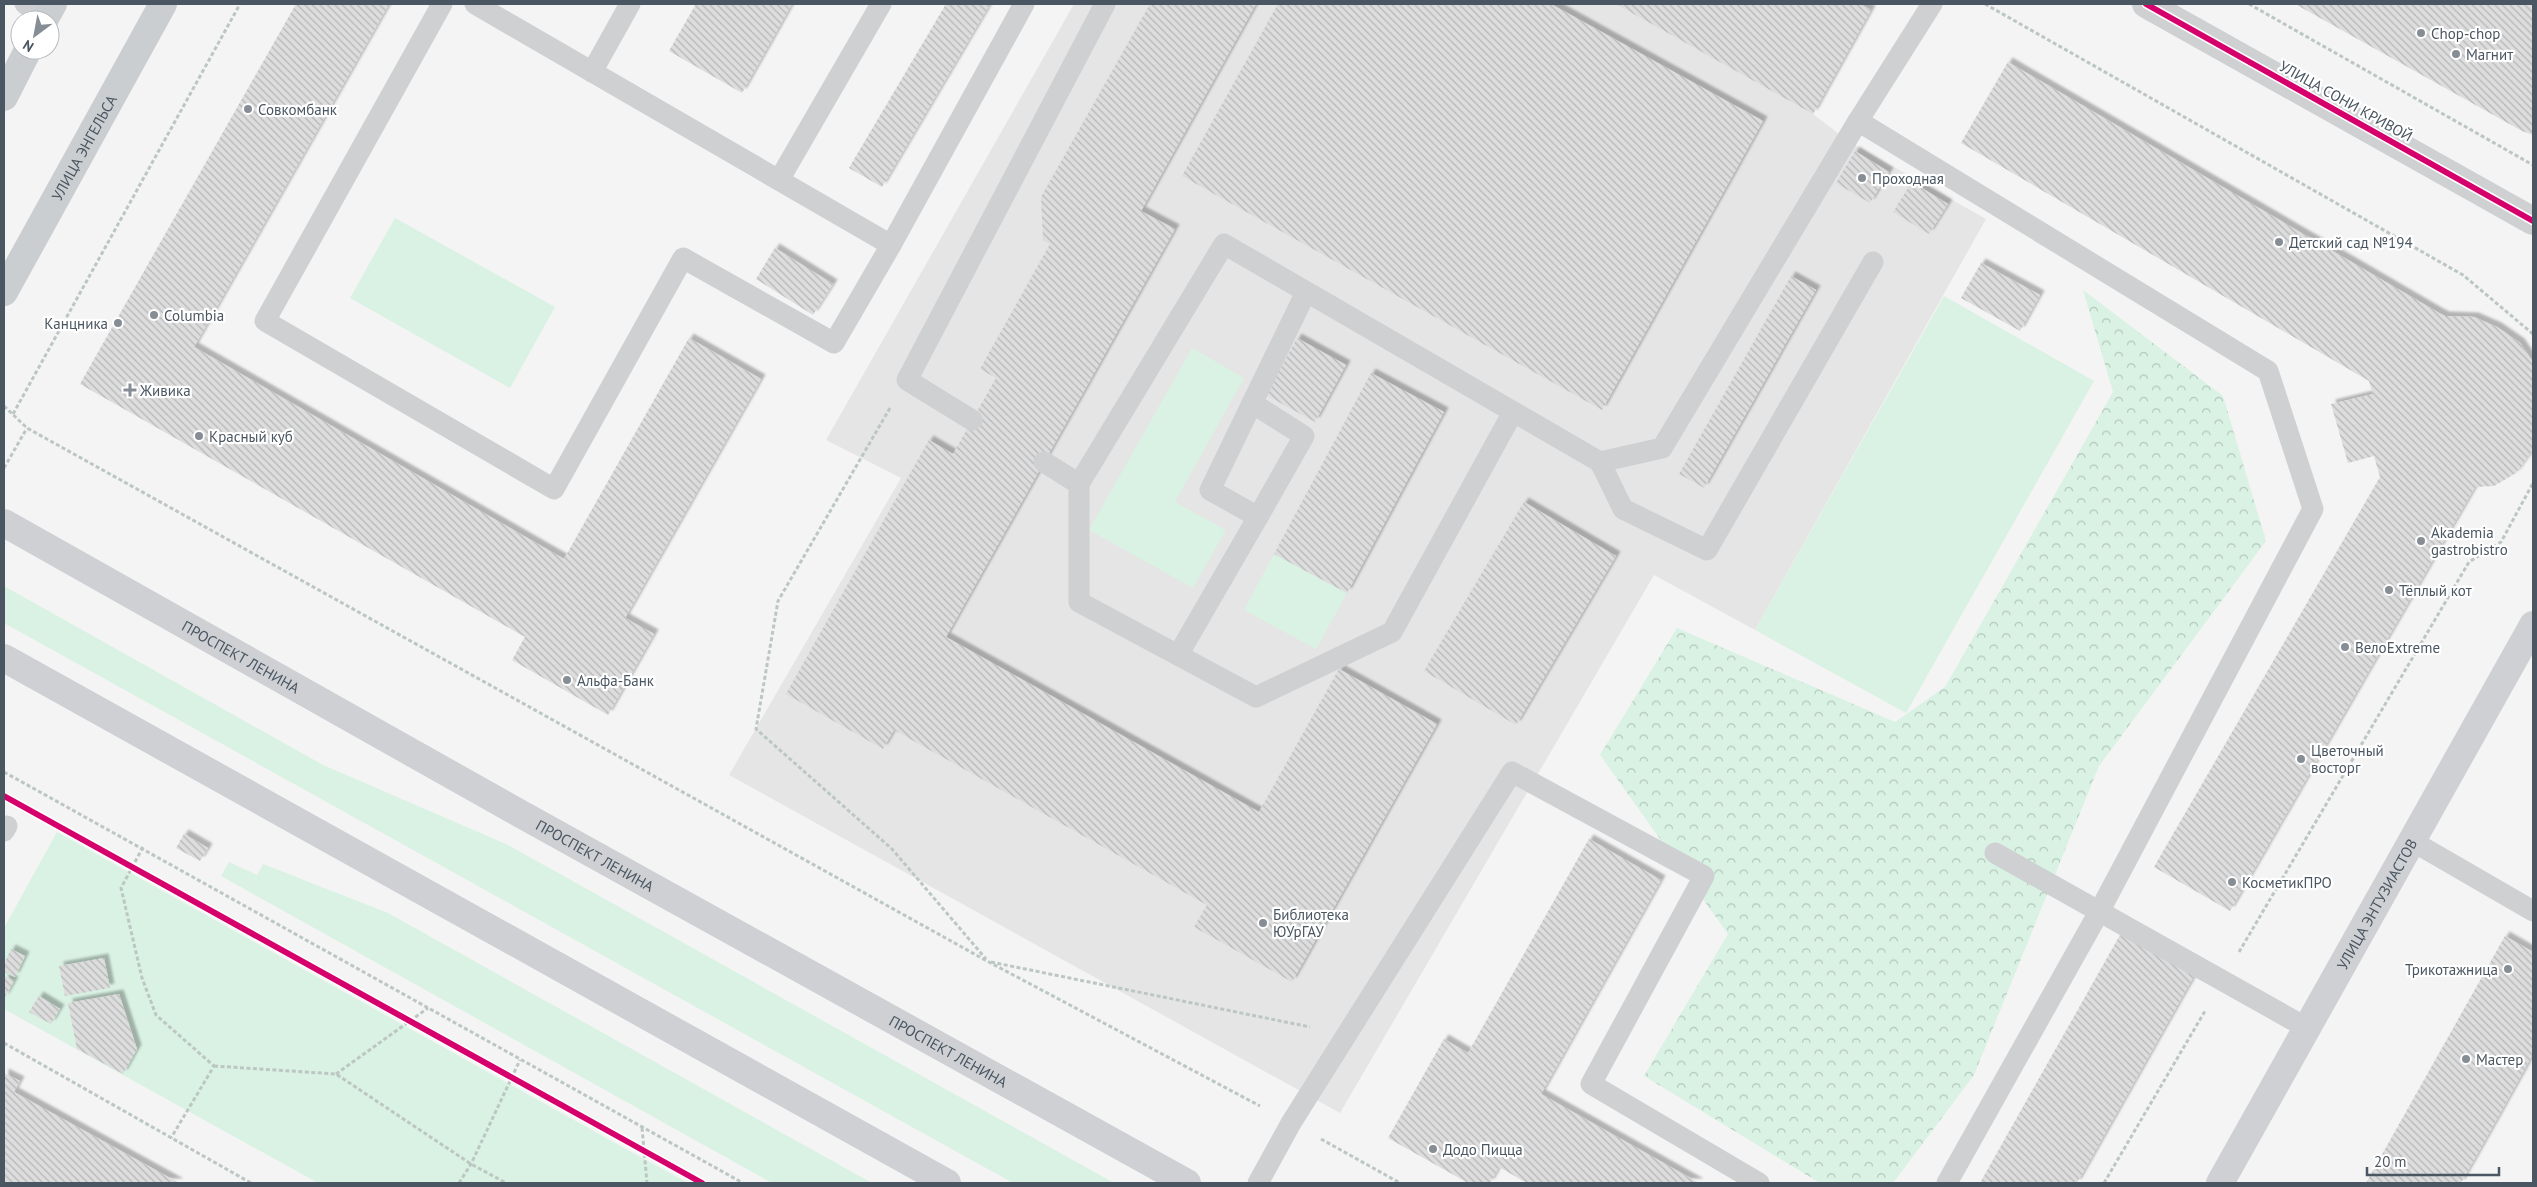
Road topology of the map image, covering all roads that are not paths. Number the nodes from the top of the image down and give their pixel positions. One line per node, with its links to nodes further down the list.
1 (163, 4): 18 (main road, УЛИЦА ЭНГЕЛЬСА)
2 (442, 4): 16 (lane)
3 (474, 4): 11 (lane)
4 (630, 4): 11 (lane)
5 (881, 4): 14 (lane)
6 (1024, 4): 16 (lane)
7 (1105, 4): 22 (lane)
8 (1932, 4): 13 (lane)
9 (2146, 4): 15 (street, УЛИЦА СОНИ КРИВОЙ)
10 (23, 60): 12 (main road)
11 (592, 72): 14 (lane)
12 (4, 97)
13 (1858, 121): 24 (lane); 34 (lane)
14 (779, 180): 16 (lane)
15 (2533, 221)
16 (891, 245)
17 (1874, 262): 24 (lane)
18 (4, 292)
19 (1306, 292): 20 (lane); 21 (lane); 25 (lane)
20 (1252, 403): 26 (lane); 26 (lane)
21 (1513, 412): 24 (lane); 29 (lane)
22 (972, 420)
23 (1044, 462): 25 (lane)
24 (1600, 462)
25 (1079, 484): 29 (lane)
26 (1258, 517): 29 (lane)
27 (4, 523): 37 (main road, ПРОСПЕКТ ЛЕНИНА)
28 (2533, 625): 31 (main road, УЛИЦА ЭНТУЗИАСТОВ)
29 (1178, 655)
30 (4, 658): 36 (main road)
31 (2412, 842): 33 (lane); 35 (main road, УЛИЦА ЭНТУЗИАСТОВ)
32 (1995, 852): 34 (lane)
33 (2533, 911)
34 (2099, 912): 35 (lane); 40 (lane)
35 (2307, 1028): 41 (main road, УЛИЦА ЭНТУЗИАСТОВ)
36 (946, 1183)
37 (1187, 1183)
38 (1258, 1183): 39 (lane)
39 (1759, 1183)
40 (1947, 1183)
41 (2220, 1183)

